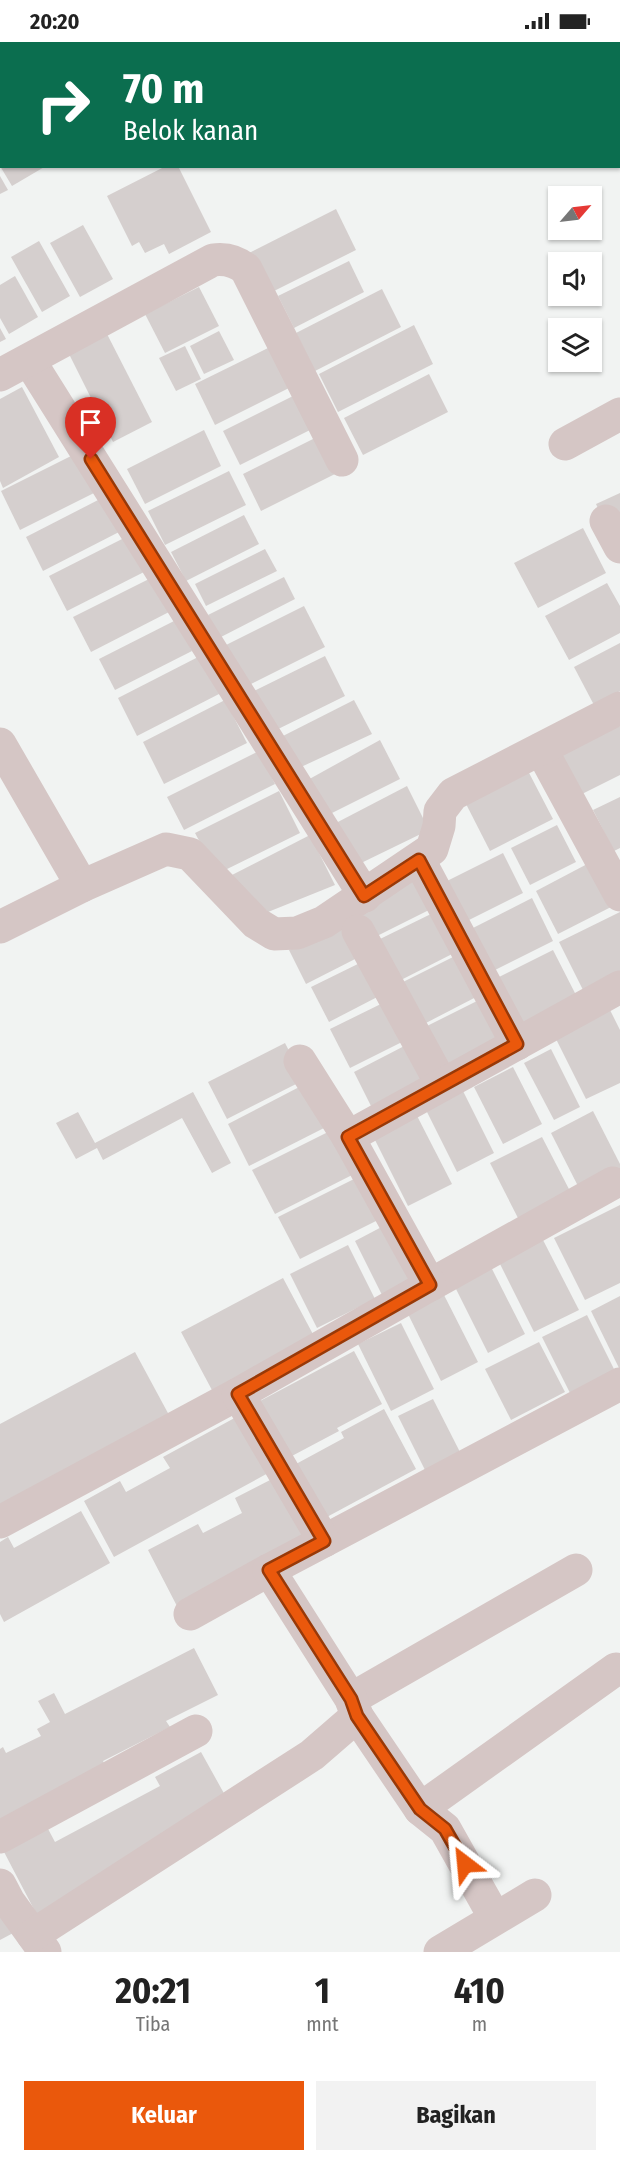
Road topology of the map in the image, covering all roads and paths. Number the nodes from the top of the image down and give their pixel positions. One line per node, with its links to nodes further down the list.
1 (29, 360): 2 (street); 5 (street); 12 (street)
2 (0, 375)
3 (620, 414): 4 (street)
4 (565, 444)
5 (342, 460)
6 (620, 708): 8 (street)
7 (0, 744): 10 (street)
8 (541, 749): 9 (street); 11 (street)
9 (419, 860): 12 (street); 16 (street)
10 (82, 886): 12 (street); 13 (street)
11 (620, 895)
12 (364, 896)
13 (0, 927)
14 (358, 932): 18 (street)
15 (620, 987): 16 (street)
16 (517, 1044): 18 (street)
17 (300, 1061): 19 (street)
18 (442, 1085): 19 (street)
19 (348, 1137): 21 (street)
20 (613, 1183): 21 (street)
21 (430, 1285): 23 (street)
22 (620, 1384): 25 (street)
23 (238, 1394): 24 (street); 25 (street)
24 (0, 1522)
25 (324, 1541): 26 (street)
26 (269, 1570): 28 (street); 30 (street)
27 (576, 1570): 30 (street)
28 (190, 1614)
29 (616, 1669): 32 (street)
30 (354, 1708): 32 (street); 37 (street)
31 (196, 1731): 33 (street)
32 (420, 1809): 36 (street)
33 (0, 1837)
34 (0, 1885): 37 (street)
35 (535, 1895): 36 (street)
36 (495, 1918): 38 (street)
37 (38, 1947)
38 (440, 1952)

